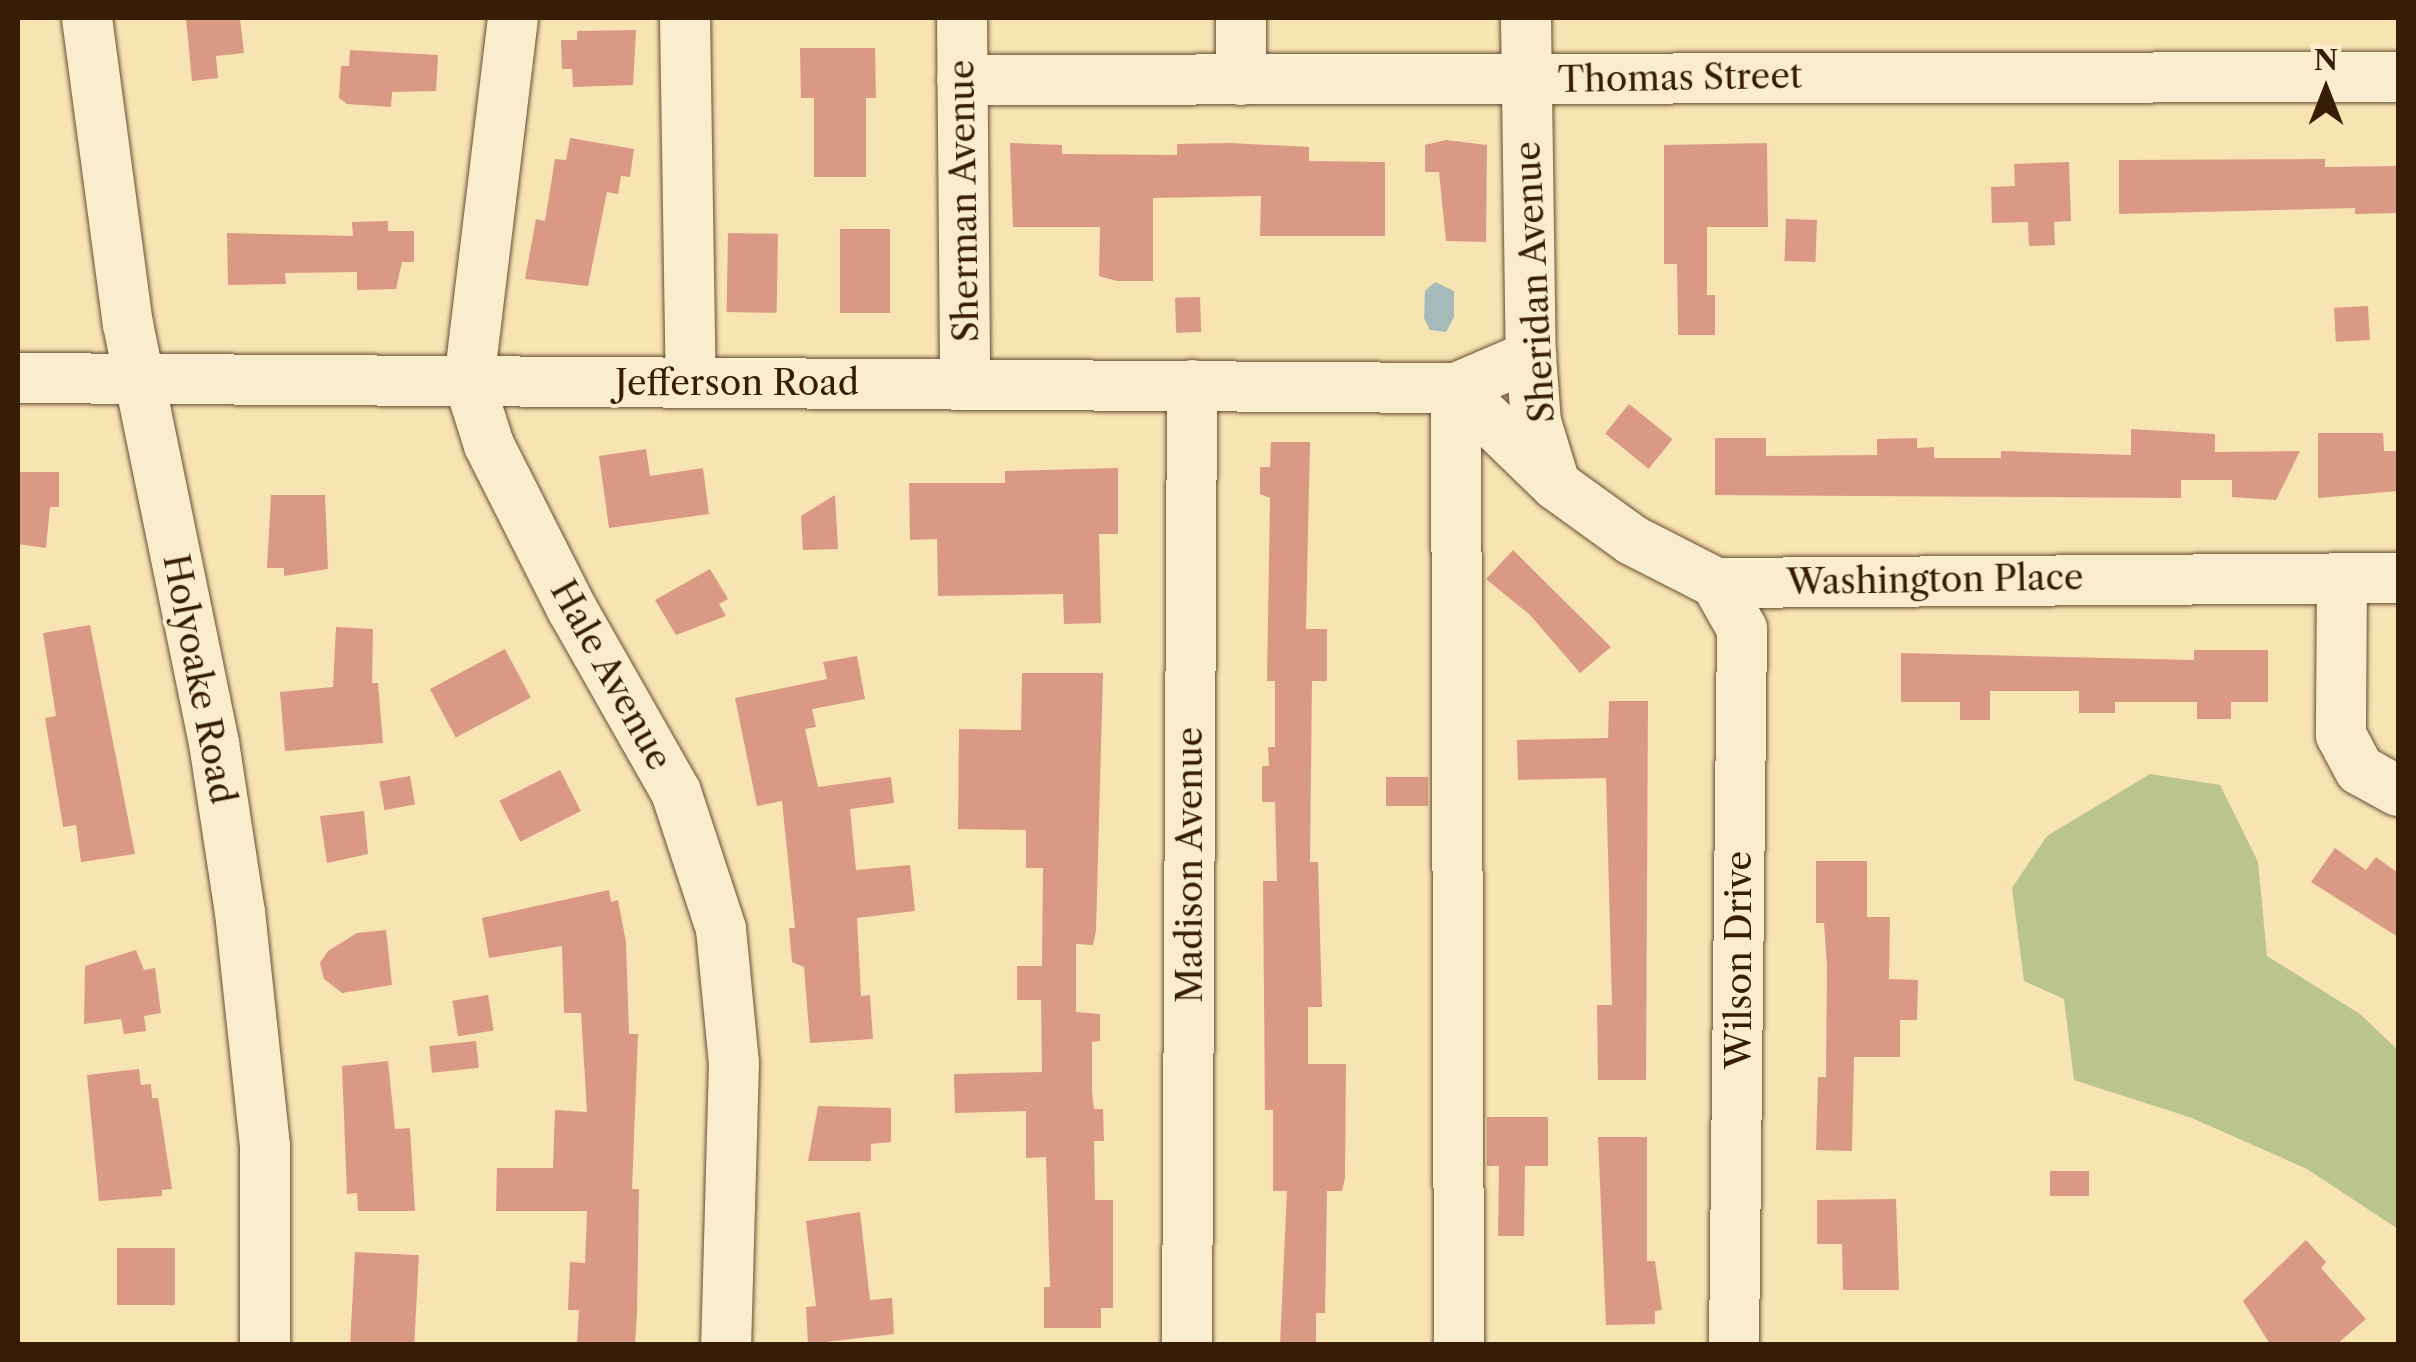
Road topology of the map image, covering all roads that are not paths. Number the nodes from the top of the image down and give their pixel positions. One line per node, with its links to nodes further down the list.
1 (88, 18): 13 (street, Holyoake Road)
2 (514, 18): 14 (street, Hale Avenue)
3 (685, 18): 15 (street)
4 (962, 18): 9 (street, Sherman Avenue)
5 (1241, 18): 10 (street)
6 (1526, 18): 8 (street, Sheridan Avenue)
7 (2398, 78): 8 (street, Thomas Street)
8 (1526, 79): 10 (street, Thomas Street); 11 (street, Sheridan Avenue)
9 (962, 80): 10 (street, Thomas Street); 16 (street, Sherman Avenue)
10 (1241, 80)
11 (1531, 356): 18 (street, Jefferson Road); 19 (street, Sheridan Avenue)
12 (18, 378): 13 (street, Jefferson Road)
13 (141, 380): 14 (street, Jefferson Road); 24 (street, Holyoake Road)
14 (469, 382): 15 (street, Jefferson Road); 25 (street, Hale Avenue)
15 (691, 383): 16 (street, Jefferson Road)
16 (965, 384): 17 (street, Jefferson Road)
17 (1192, 386): 18 (street, Jefferson Road); 26 (street, Madison Avenue)
18 (1456, 388): 19 (street); 27 (street)
19 (1556, 484): 22 (street, Washington Place)
20 (2342, 578): 21 (street, Washington Place); 22 (street, Washington Place); 23 (street)
21 (2398, 578)
22 (1716, 583): 28 (street, Wilson Drive)
23 (2398, 791)
24 (265, 1344)
25 (726, 1344)
26 (1188, 1344)
27 (1459, 1344)
28 (1734, 1344)

